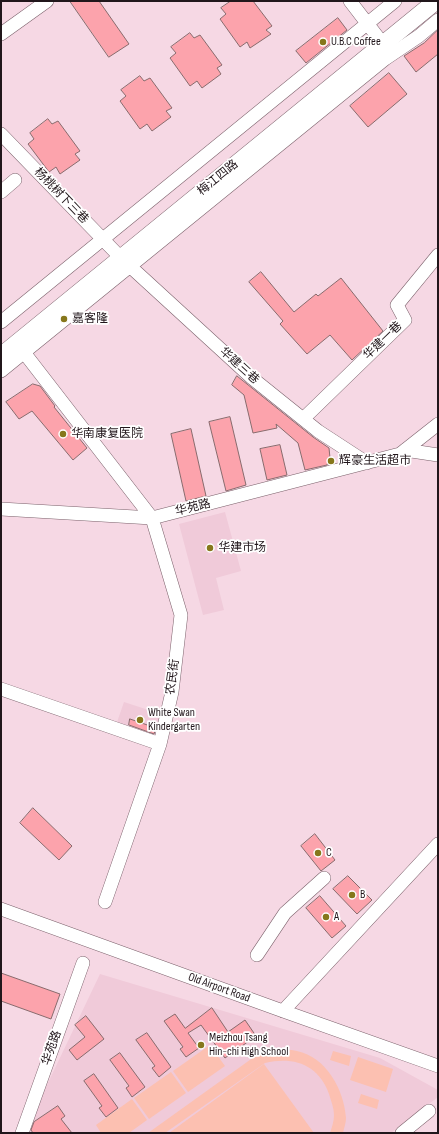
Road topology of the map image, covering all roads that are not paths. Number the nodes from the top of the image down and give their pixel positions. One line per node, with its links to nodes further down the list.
1 (47, 1): 7 (street)
2 (350, 1): 8 (street)
3 (395, 1): 14 (street)
4 (418, 1): 15 (main road, 梅江四路)
5 (436, 1): 8 (main road, 梅江四路)
6 (438, 20): 17 (street)
7 (1, 34)
8 (383, 44): 13 (main road, 梅江四路)
9 (1, 134): 13 (street, 杨桃树下三巷)
10 (15, 180): 11 (street)
11 (1, 192)
12 (438, 255): 18 (street, 华建一巷)
13 (121, 258): 15 (main road, 梅江四路); 18 (street, 华建三巷)
14 (1, 322)
15 (9, 342): 16 (main road, 梅江四路); 24 (street)
16 (1, 356)
17 (1, 371)
18 (303, 419): 22 (street, 华建三巷)
19 (438, 424): 20 (street, 华苑路)
20 (405, 450): 21 (street); 22 (street, 华苑路)
21 (438, 455)
22 (367, 463): 24 (street, 华苑路)
23 (1, 509): 24 (street, 华苑路)
24 (152, 518): 26 (street, 农民街)
25 (1, 689): 26 (street)
26 (160, 744): 29 (street, 农民街)
27 (438, 844): 33 (street)
28 (324, 878): 31 (street)
29 (105, 902)
30 (1, 909): 33 (street, Old Airport Road)
31 (257, 955)
32 (82, 963): 36 (street, 华苑路)
33 (283, 1011): 34 (street, Old Airport Road)
34 (438, 1066)
35 (429, 1111): 37 (street)
36 (22, 1133)
37 (402, 1133)

